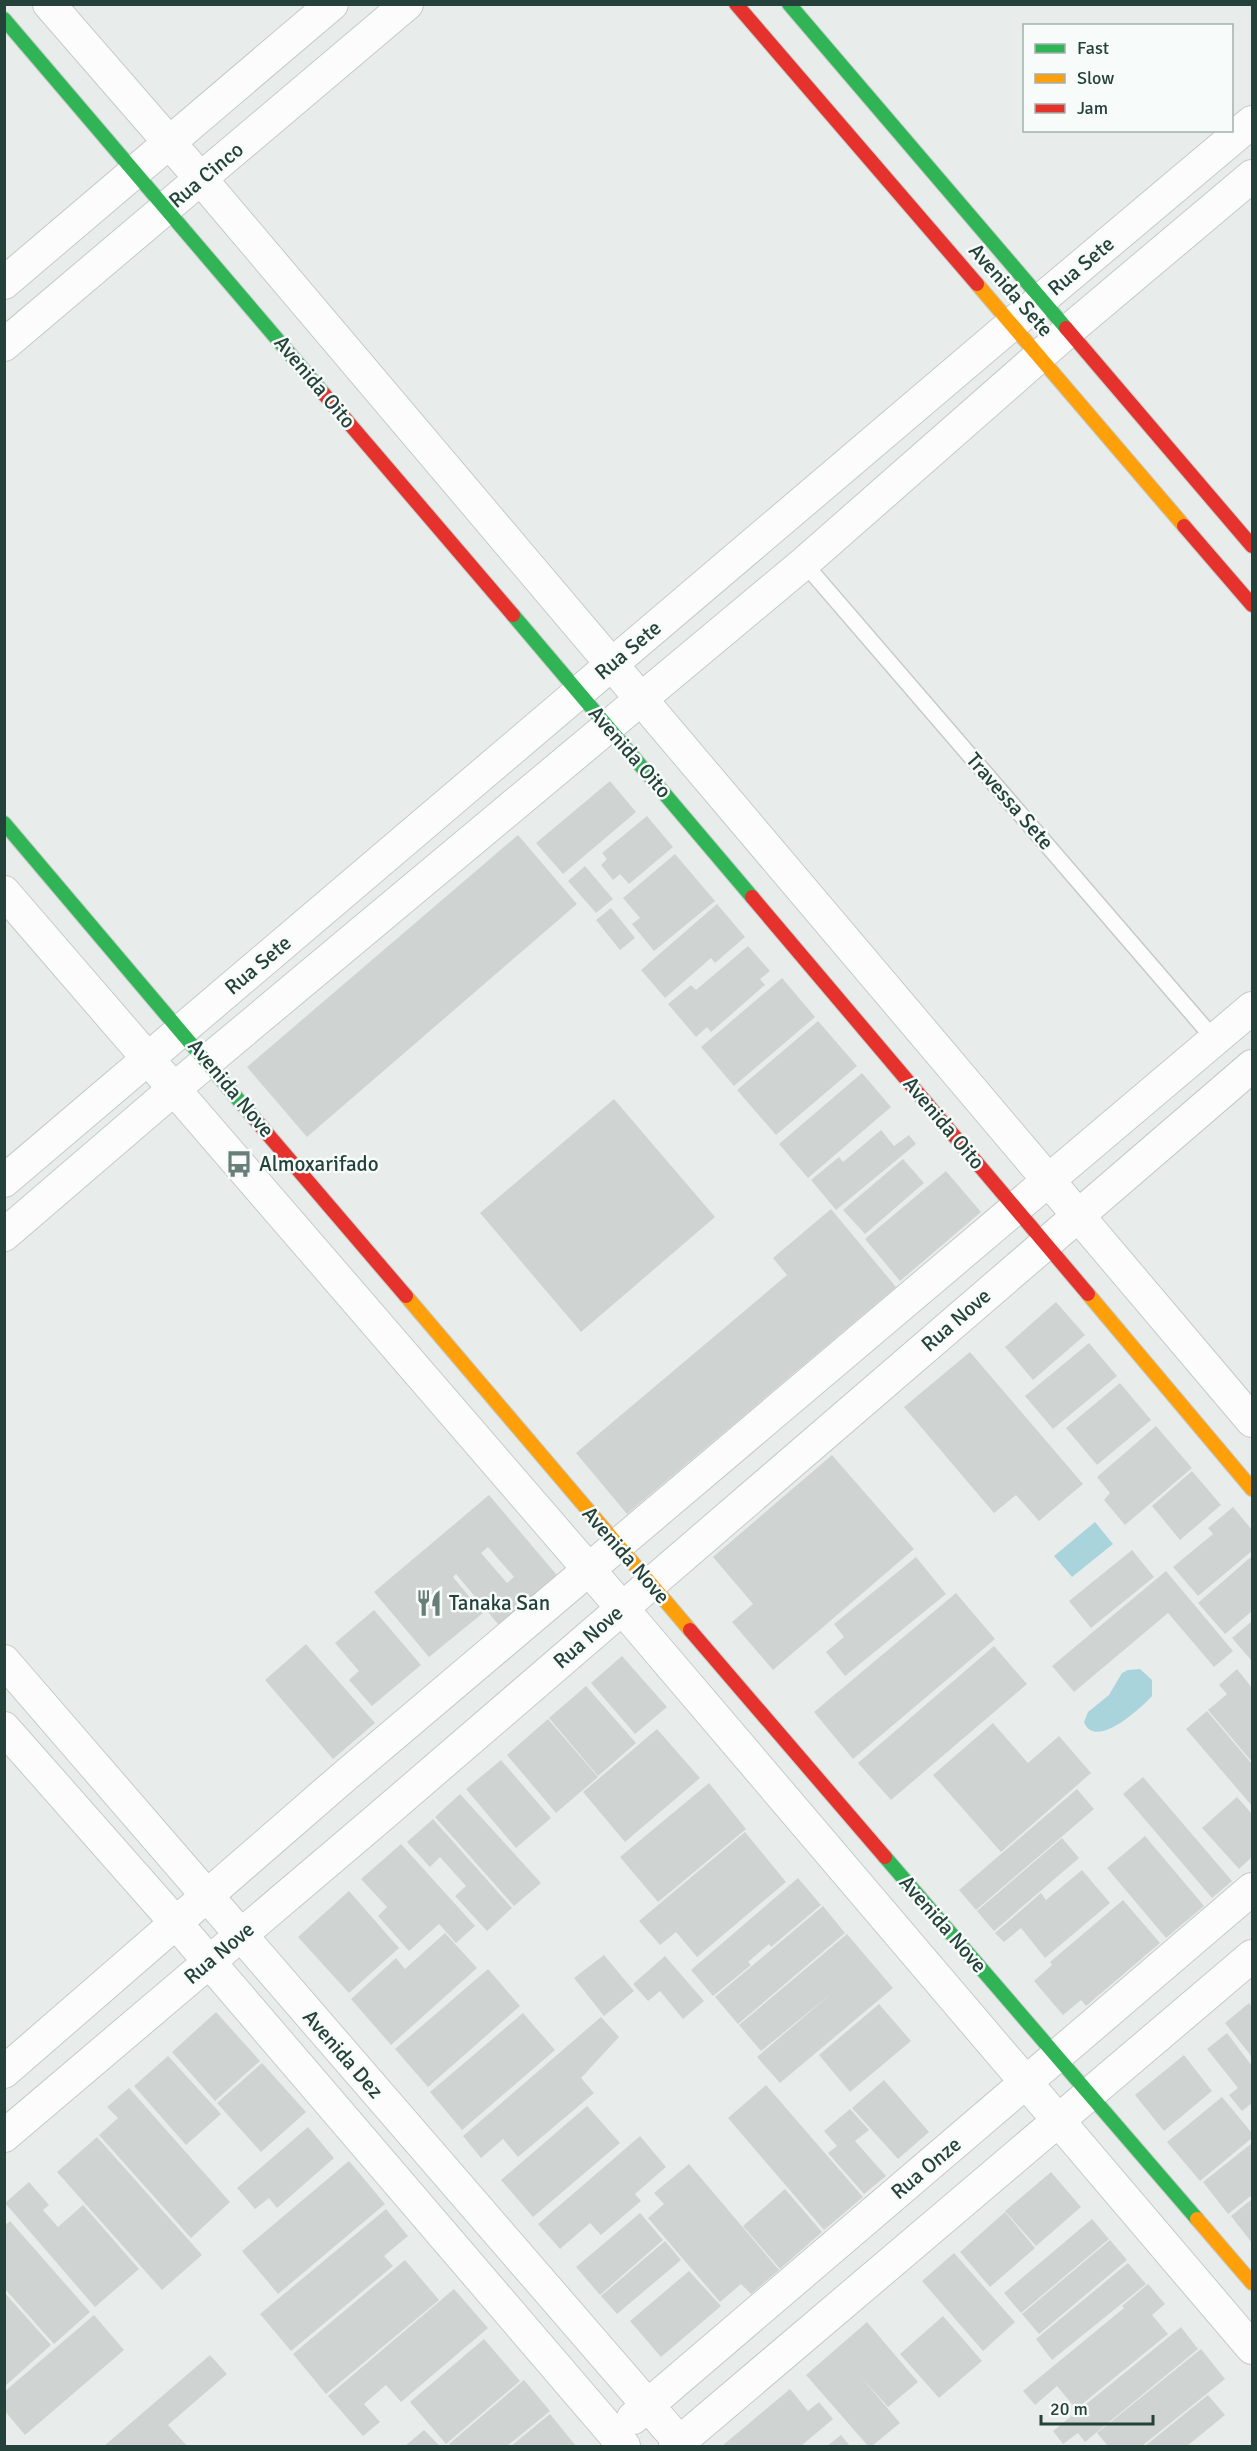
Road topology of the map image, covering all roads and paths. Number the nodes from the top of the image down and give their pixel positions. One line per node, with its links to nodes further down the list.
1 (49, 4): 8 (street, Avenida Oito)
2 (332, 4): 8 (street)
3 (406, 4): 11 (street, Rua Cinco)
4 (736, 4): 15 (street, Avenida Sete)
5 (789, 4): 14 (street, Avenida Sete)
6 (4, 19): 9 (street, Avenida Oito)
7 (1252, 122): 14 (street, Rua Sete)
8 (168, 144): 9 (street); 11 (street, Avenida Oito)
9 (136, 172): 12 (street, Avenida Oito); 13 (street)
10 (1252, 176): 16 (street, Rua Sete)
11 (201, 179): 12 (street, Rua Cinco); 22 (street, Avenida Oito)
12 (166, 207): 17 (street, Rua Cinco); 23 (street, Avenida Oito)
13 (4, 283)
14 (1041, 300): 15 (street, Rua Sete); 16 (street, Avenida Sete)
15 (1012, 324): 18 (street, Avenida Sete); 22 (street, Rua Sete)
16 (1068, 331): 18 (street, Rua Sete); 19 (street, Avenida Sete)
17 (4, 345)
18 (1040, 357): 20 (street, Rua Sete); 21 (street, Avenida Sete)
19 (1252, 546)
20 (804, 563): 24 (street, Rua Sete); 30 (lane, Travessa Sete)
21 (1252, 605)
22 (611, 664): 23 (street, Rua Sete); 24 (street, Avenida Oito)
23 (578, 692): 25 (street, Avenida Oito); 29 (street, Rua Sete)
24 (641, 698): 25 (street, Rua Sete); 36 (street, Avenida Oito)
25 (608, 726): 32 (street, Rua Sete); 37 (street, Avenida Oito)
26 (4, 823): 29 (street, Avenida Nove)
27 (4, 892): 31 (street, Avenida Nove)
28 (1252, 1008): 30 (street)
29 (182, 1030): 31 (street, Rua Sete); 32 (street, Avenida Nove)
30 (1215, 1040): 36 (street)
31 (148, 1059): 34 (street, Avenida Nove); 35 (street, Rua Sete)
32 (207, 1061): 34 (street, Rua Sete); 43 (street, Avenida Nove)
33 (1252, 1066): 38 (street, Rua Nove)
34 (174, 1089): 39 (street, Rua Sete); 44 (street, Avenida Nove)
35 (4, 1181)
36 (1048, 1182): 37 (street); 38 (street, Avenida Oito)
37 (1017, 1208): 40 (street, Avenida Oito); 43 (street)
38 (1077, 1215): 40 (street, Rua Nove); 41 (street, Avenida Oito)
39 (4, 1235)
40 (1044, 1244): 42 (street, Avenida Oito); 45 (street, Rua Nove)
41 (1252, 1420)
42 (1252, 1489)
43 (618, 1546): 44 (street); 45 (street, Avenida Nove)
44 (589, 1569): 46 (street, Avenida Nove); 50 (street)
45 (650, 1583): 46 (street, Rua Nove); 55 (street, Avenida Nove)
46 (622, 1608): 52 (street, Rua Nove); 57 (street, Avenida Nove)
47 (4, 1661): 50 (street, Avenida Dez)
48 (4, 1728): 51 (street, Avenida Dez)
49 (1252, 1889): 55 (street, Rua Onze)
50 (207, 1896): 51 (street); 52 (street, Avenida Dez)
51 (176, 1923): 54 (street, Avenida Dez); 56 (street)
52 (240, 1936): 54 (street, Rua Nove); 63 (street, Avenida Dez)
53 (1252, 1956): 58 (street)
54 (209, 1962): 60 (street, Rua Nove); 64 (street, Avenida Dez)
55 (1057, 2056): 57 (street, Rua Onze); 58 (street, Avenida Nove)
56 (4, 2072)
57 (1026, 2083): 59 (street, Avenida Nove); 63 (street, Rua Onze)
58 (1091, 2093): 59 (street); 61 (street, Avenida Nove)
59 (1059, 2119): 62 (street, Avenida Nove); 65 (street)
60 (4, 2136)
61 (1252, 2283)
62 (1252, 2348)
63 (648, 2405): 64 (street, Rua Onze); 65 (street, Avenida Dez)
64 (612, 2443)
65 (679, 2445)

